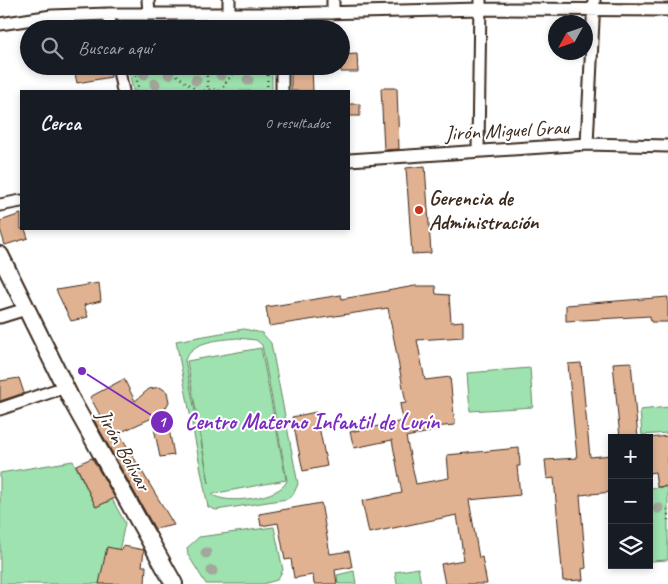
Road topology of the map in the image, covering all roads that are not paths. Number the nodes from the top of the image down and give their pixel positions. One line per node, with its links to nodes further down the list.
1 (148, 0): 9 (street)
2 (229, 0): 10 (street)
3 (333, 0): 7 (street)
4 (594, 4): 5 (street); 6 (street); 21 (street)
5 (480, 5): 7 (street); 23 (street)
6 (668, 10)
7 (333, 13): 11 (street)
8 (108, 14): 9 (street); 12 (street); 13 (street)
9 (149, 14): 10 (street)
10 (229, 14): 11 (street)
11 (281, 14): 14 (street)
12 (26, 20)
13 (109, 20)
14 (281, 20)
15 (20, 21): 16 (street)
16 (0, 24)
17 (120, 75): 19 (street)
18 (282, 75): 20 (street)
19 (123, 90)
20 (282, 90)
21 (587, 144): 22 (street, Jirón Miguel Grau); 23 (street, Jirón Miguel Grau)
22 (668, 146)
23 (478, 150): 24 (street, Jirón Miguel Grau)
24 (350, 160)
25 (20, 201): 26 (street)
26 (0, 204)
27 (0, 255): 28 (street, Jirón Bolívar)
28 (26, 309): 29 (street); 30 (street, Jirón Bolívar)
29 (0, 317)
30 (65, 387): 31 (street); 32 (street, Jirón Bolívar)
31 (0, 409)
32 (174, 584)

